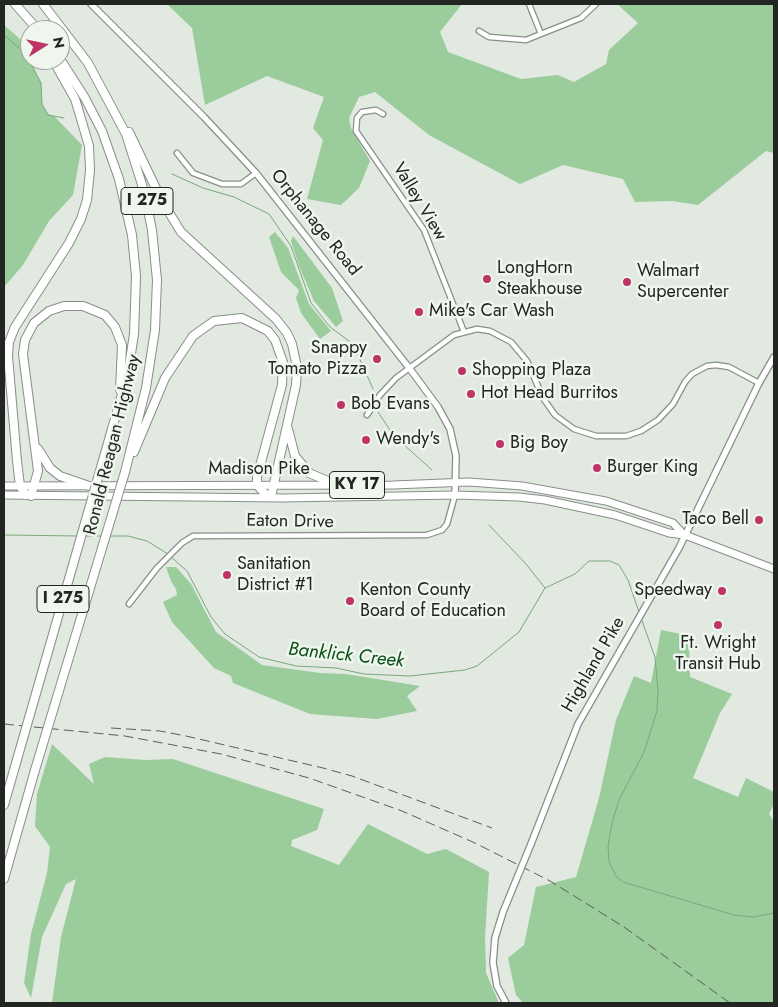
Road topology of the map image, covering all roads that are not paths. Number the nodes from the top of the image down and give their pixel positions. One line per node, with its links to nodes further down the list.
1 (15, 4): 6 (highway)
2 (43, 4): 11 (highway, Ronald Reagan Highway / I 275)
3 (91, 4): 14 (main road, Orphanage Road)
4 (529, 4): 8 (street)
5 (596, 4): 8 (street)
6 (28, 20)
7 (479, 31): 8 (street)
8 (542, 34)
9 (59, 70): 28 (highway)
10 (67, 70): 19 (highway, Ronald Reagan Highway / I 275)
11 (101, 84): 21 (highway); 23 (highway, Ronald Reagan Highway / I 275)
12 (382, 114): 15 (street, Valley View)
13 (177, 153): 14 (street)
14 (256, 173): 17 (main road, Orphanage Road)
15 (464, 332): 17 (street); 18 (street)
16 (774, 357): 18 (main road, Highland Pike)
17 (410, 369): 20 (street); 24 (main road, Orphanage Road)
18 (759, 383): 36 (main road, Highland Pike)
19 (118, 407): 22 (highway); 39 (highway, Ronald Reagan Highway / I 275, bridge)
20 (367, 415)
21 (288, 420): 26 (highway); 31 (highway)
22 (33, 435): 29 (highway); 30 (highway)
23 (125, 472): 25 (highway); 40 (highway, Ronald Reagan Highway / I 275, bridge)
24 (456, 483): 26 (main road, Madison Pike / KY 17); 34 (main road, Orphanage Road); 36 (main road, Madison Pike / KY 17)
25 (257, 484): 30 (main road, Madison Pike / KY 17); 31 (main road, Madison Pike / KY 17); 35 (highway)
26 (350, 485): 31 (main road, Madison Pike / KY 17)
27 (4, 486): 28 (main road, Madison Pike / KY 17)
28 (20, 486): 29 (main road, Madison Pike / KY 17); 33 (highway)
29 (35, 486): 30 (main road, Madison Pike / KY 17); 33 (highway)
30 (89, 486)
31 (274, 486): 35 (highway)
32 (4, 495): 33 (main road, Madison Pike / KY 17)
33 (29, 495): 35 (main road, Madison Pike / KY 17)
34 (455, 495): 35 (main road, Madison Pike / KY 17); 36 (main road, Madison Pike / KY 17); 38 (street, Eaton Drive)
35 (270, 497)
36 (684, 535): 37 (main road, Madison Pike / KY 17); 41 (main road, Highland Pike, bridge)
37 (774, 568)
38 (129, 604)
39 (4, 805)
40 (4, 879)
41 (506, 1003)

